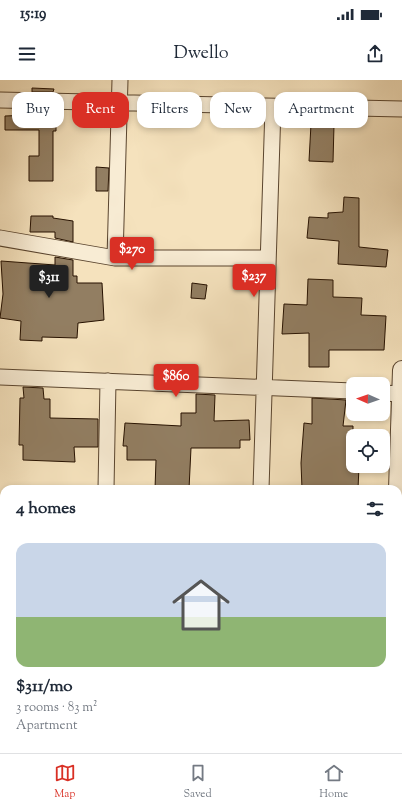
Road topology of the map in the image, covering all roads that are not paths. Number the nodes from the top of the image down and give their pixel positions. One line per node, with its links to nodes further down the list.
1 (120, 80): 2 (street)
2 (119, 92)
3 (0, 100): 4 (street)
4 (72, 101)
5 (129, 102): 6 (street)
6 (273, 107): 7 (street); 11 (street)
7 (402, 109)
8 (118, 128): 10 (street)
9 (0, 238): 10 (street)
10 (115, 258): 11 (street)
11 (268, 258): 15 (street)
12 (402, 370): 18 (street)
13 (0, 377): 14 (street)
14 (108, 382): 15 (street); 19 (street)
15 (264, 388): 16 (street); 20 (street)
16 (346, 392)
17 (390, 393): 18 (street)
18 (402, 394): 21 (street)
19 (106, 485)
20 (261, 485)
21 (398, 485)

